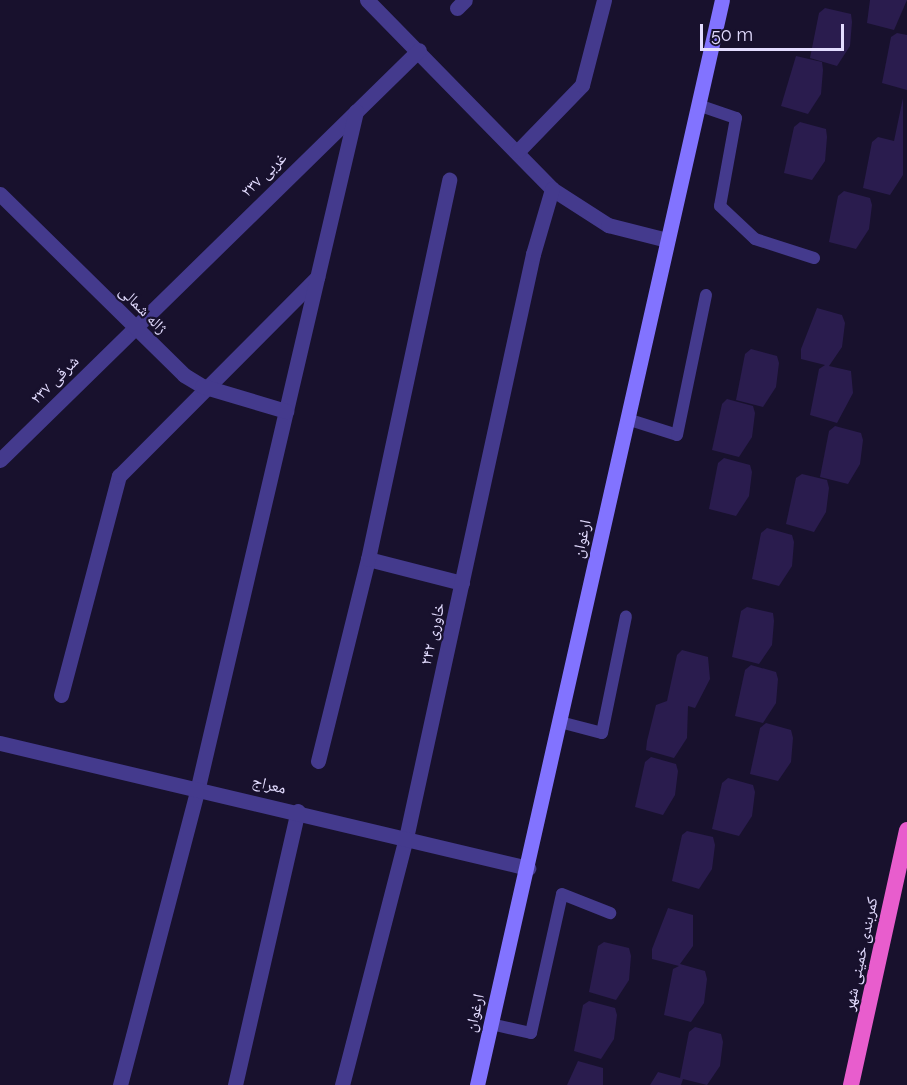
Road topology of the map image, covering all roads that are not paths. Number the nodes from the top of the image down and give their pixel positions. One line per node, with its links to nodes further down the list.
1 (367, 0): 4 (street)
2 (604, 0): 7 (street)
3 (722, 0): 5 (main road, ارغوان)
4 (419, 50): 6 (street, ۲۳۷ غربی); 7 (street)
5 (698, 105): 11 (main road, ارغوان); 12 (lane)
6 (356, 111): 13 (street); 15 (street, ۲۳۷ غربی)
7 (518, 151): 9 (street)
8 (449, 180): 20 (street)
9 (552, 189): 11 (street); 21 (street, ۲۴۲ خاوری)
10 (0, 194): 15 (street, ژاله شمالی)
11 (667, 240): 18 (main road, ارغوان)
12 (814, 258)
13 (317, 277): 16 (street); 17 (street)
14 (706, 295): 18 (lane)
15 (135, 327): 16 (street, ژاله شمالی); 19 (street, ۲۳۷ شرقی)
16 (202, 386): 17 (street, ژاله شمالی); 23 (street)
17 (286, 411): 27 (street)
18 (627, 419): 24 (main road, ارغوان)
19 (0, 460)
20 (368, 559): 21 (street); 26 (street)
21 (462, 583): 30 (street, ۲۴۲ خاوری)
22 (626, 616): 24 (lane)
23 (61, 694)
24 (560, 722): 31 (main road, ارغوان)
25 (0, 743): 27 (street, معراج)
26 (318, 761)
27 (198, 787): 28 (street, معراج); 34 (street)
28 (298, 811): 30 (street, معراج); 35 (street)
29 (907, 830): 38 (highway, کمربندی خمینی شهر)
30 (406, 838): 31 (street, معراج); 36 (street, ۲۴۲ خاوری)
31 (528, 868): 33 (main road, ارغوان)
32 (610, 913): 33 (lane)
33 (491, 1024): 37 (main road, ارغوان)
34 (120, 1085)
35 (235, 1085)
36 (342, 1085)
37 (477, 1085)
38 (851, 1085)

